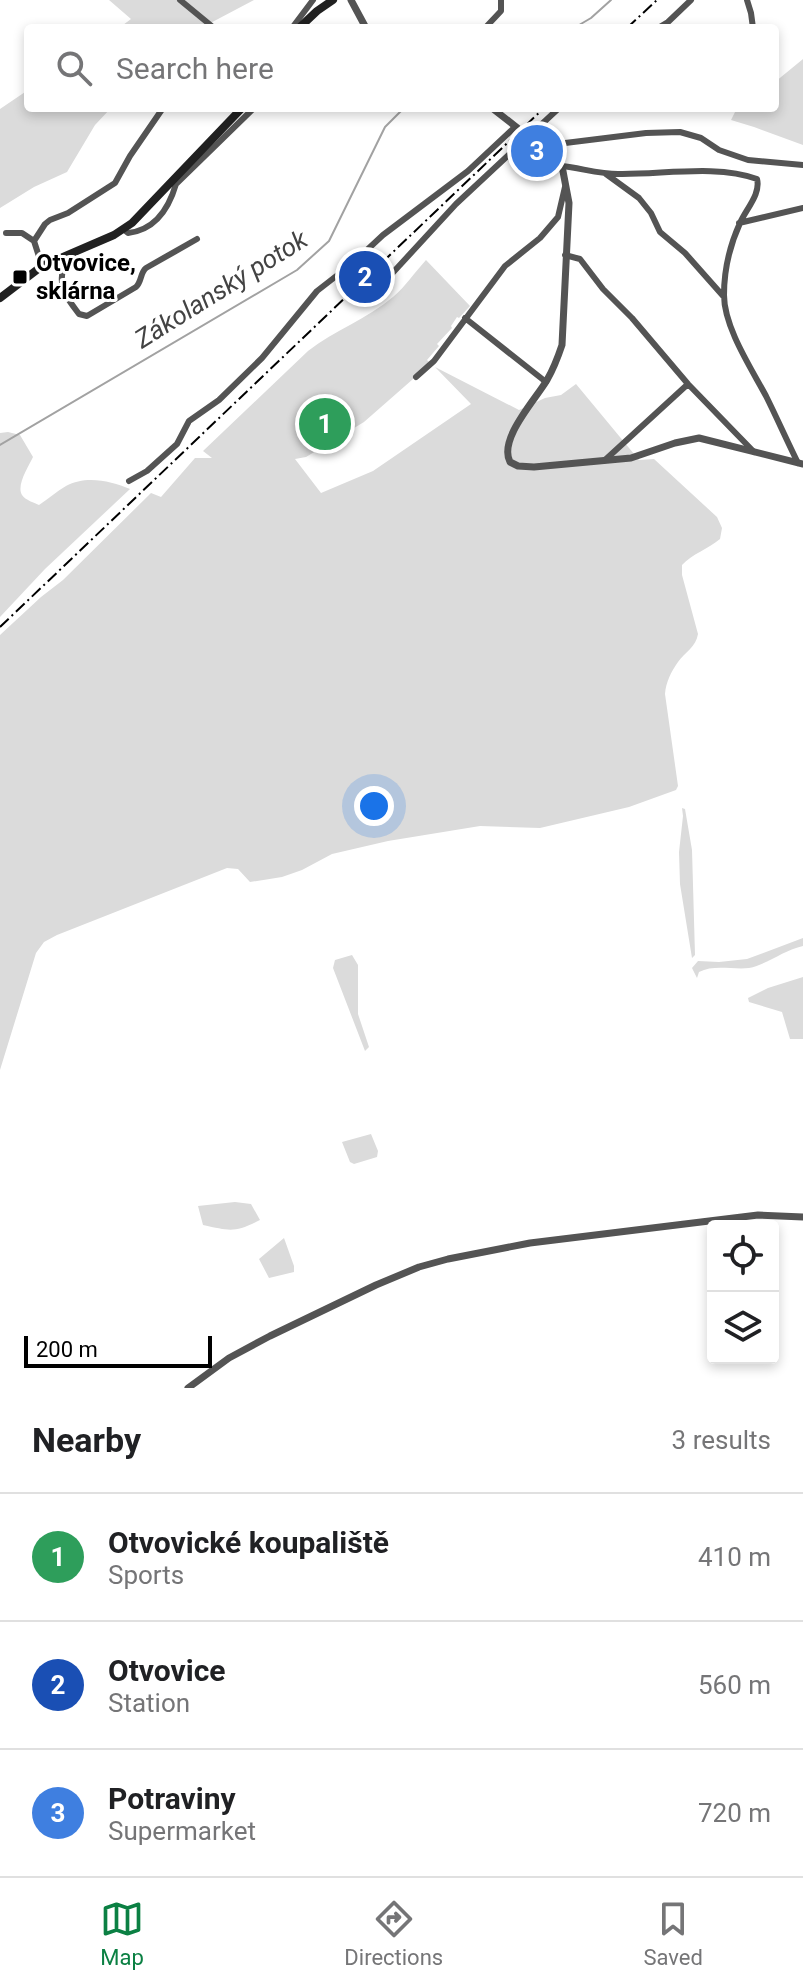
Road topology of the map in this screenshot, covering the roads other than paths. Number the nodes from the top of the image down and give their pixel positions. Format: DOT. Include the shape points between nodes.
graph roads {
  1 [pos="180,0"];
  2 [pos="313,0"];
  3 [pos="333,0"];
  4 [pos="351,0"];
  5 [pos="501,0"];
  6 [pos="691,0"];
  7 [pos="747,0"];
  8 [pos="209,24"];
  9 [pos="295,24"];
  10 [pos="303,24"];
  11 [pos="364,24"];
  12 [pos="489,24"];
  13 [pos="665,24"];
  14 [pos="752,24"];
  15 [pos="160,112"];
  16 [pos="238,112"];
  17 [pos="250,112"];
  18 [pos="497,112"];
  19 [pos="554,112"];
  20 [pos="515,127"];
  21 [pos="528,135"];
  22 [pos="549,145"];
  23 [pos="803,165"];
  24 [pos="562,166"];
  25 [pos="604,172"];
  26 [pos="173,183"];
  27 [pos="565,187"];
  28 [pos="803,208"];
  29 [pos="739,223"];
  30 [pos="123,229"];
  31 [pos="6,233"];
  32 [pos="197,239"];
  33 [pos="34,241"];
  34 [pos="565,255"];
  35 [pos="65,256"];
  36 [pos="42,266"];
  37 [pos="387,279"];
  38 [pos="724,297"];
  39 [pos="0,298"];
  40 [pos="465,318"];
  41 [pos="416,377"];
  42 [pos="546,382"];
  43 [pos="688,384"];
  44 [pos="754,452"];
  45 [pos="605,460"];
  46 [pos="800,464"];
  47 [pos="129,481"];
  48 [pos="803,1217"];
  49 [pos="188,1388"];
  1 -- 8 [label="street"];
  2 -- 9 [label="street"];
  3 -- 10 [label="main road"];
  4 -- 11 [label="street"];
  5 -- 12 [label="street" via="501,11"];
  6 -- 13 [label="street"];
  7 -- 14 [label="street"];
  15 -- 33 [label="street" via="115,183 50,220"];
  16 -- 26 [label="main road"];
  17 -- 26 [label="street"];
  18 -- 20 [label="street"];
  19 -- 21 [label="street"];
  20 -- 21 [label="street"];
  20 -- 47 [label="street" via="317,291 262,358 189,421 167,453"];
  21 -- 22 [label="street"];
  21 -- 37 [label="street"];
  22 -- 23 [label="street" via="680,132 748,160"];
  22 -- 24 [label="street"];
  24 -- 25 [label="street"];
  24 -- 27 [label="street"];
  25 -- 29 [label="street" via="744,174 759,184"];
  25 -- 38 [label="street" via="639,198 660,232"];
  26 -- 30 [label="main road"];
  26 -- 30 [label="street" via="171,202 153,223 135,232"];
  27 -- 34 [label="street"];
  27 -- 40 [label="street" via="558,217 505,266"];
  28 -- 29 [label="street"];
  29 -- 38 [label="street"];
  30 -- 35 [label="main road"];
  31 -- 33 [label="street" via="22,233"];
  32 -- 35 [label="street" via="146,268 136,287 87,316 79,314 63,287"];
  33 -- 36 [label="street"];
  34 -- 42 [label="street" via="562,345"];
  34 -- 43 [label="street" via="580,259"];
  35 -- 36 [label="main road"];
  36 -- 39 [label="main road"];
  38 -- 46 [label="street" via="744,357"];
  40 -- 41 [label="street"];
  40 -- 42 [label="street"];
  42 -- 45 [label="street" via="510,437 510,462 534,467"];
  43 -- 44 [label="street"];
  43 -- 45 [label="street"];
  44 -- 45 [label="street" via="699,438"];
  44 -- 46 [label="street"];
  48 -- 49 [label="street" via="758,1215 530,1243 419,1267 270,1336"];
}
